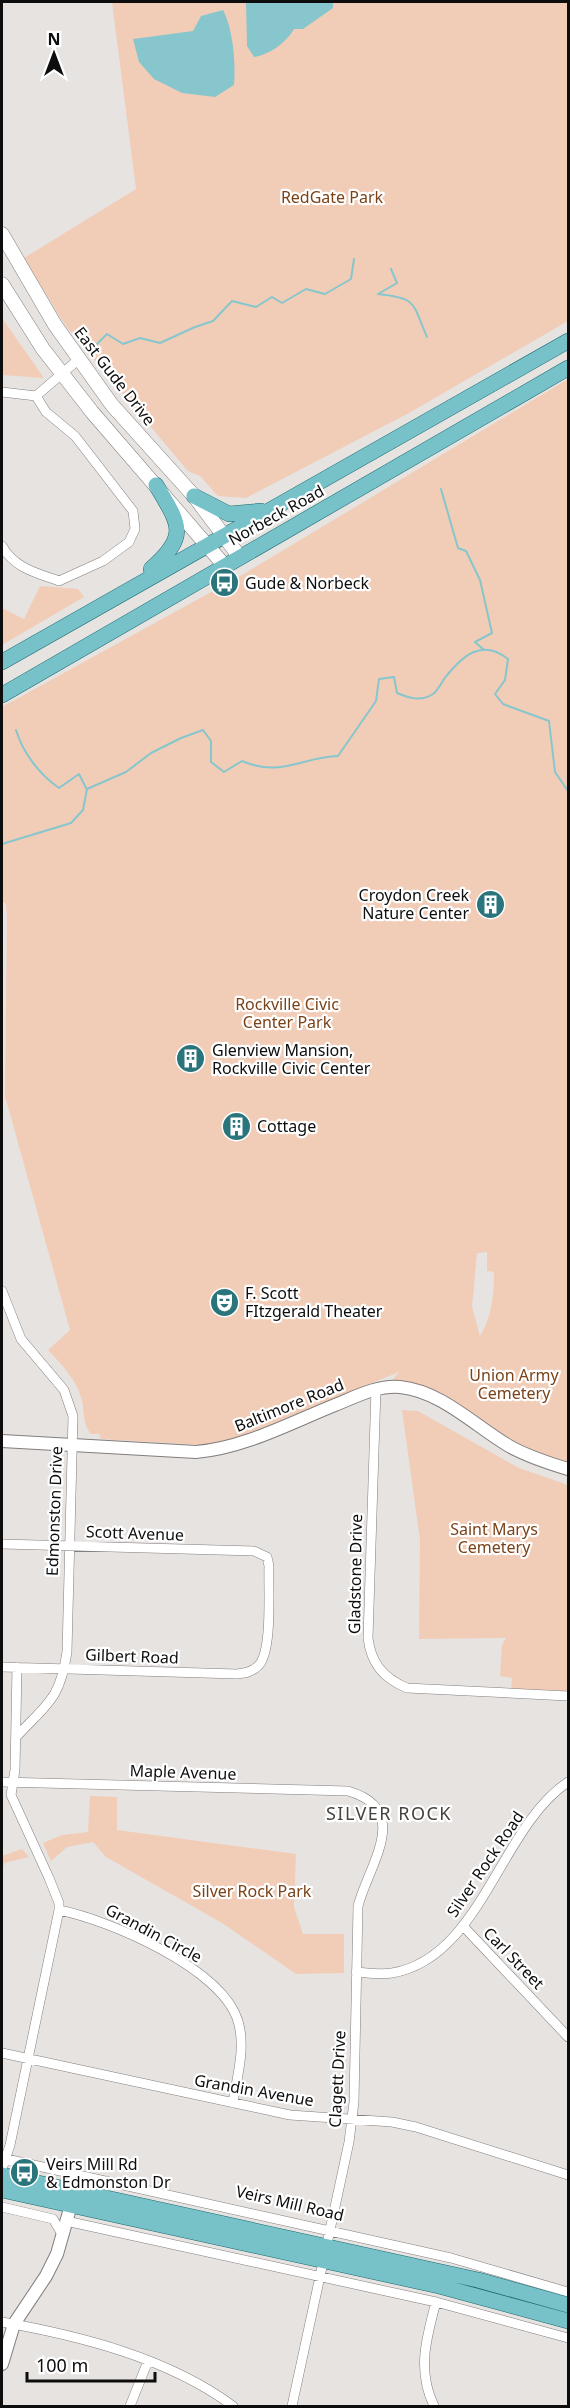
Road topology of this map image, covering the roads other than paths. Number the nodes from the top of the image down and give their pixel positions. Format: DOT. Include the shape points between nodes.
graph roads {
  1 [pos="2,234"];
  2 [pos="2,284"];
  3 [pos="568,341"];
  4 [pos="79,359"];
  5 [pos="568,368"];
  6 [pos="62,373"];
  7 [pos="2,392"];
  8 [pos="36,396"];
  9 [pos="156,485"];
  10 [pos="194,496"];
  11 [pos="273,508"];
  12 [pos="224,536"];
  13 [pos="208,545"];
  14 [pos="2,546"];
  15 [pos="239,556"];
  16 [pos="224,565"];
  17 [pos="127,590"];
  18 [pos="2,662"];
  19 [pos="2,695"];
  20 [pos="2,1291"];
  21 [pos="376,1389"];
  22 [pos="2,1441"];
  23 [pos="73,1443"];
  24 [pos="568,1469"];
  25 [pos="2,1544"];
  26 [pos="70,1546"];
  27 [pos="259,1666"];
  28 [pos="2,1667"];
  29 [pos="17,1667"];
  30 [pos="64,1668"];
  31 [pos="568,1696"];
  32 [pos="16,1736"];
  33 [pos="2,1782"];
  34 [pos="12,1782"];
  35 [pos="568,1782"];
  36 [pos="363,1796"];
  37 [pos="59,1910"];
  38 [pos="463,1926"];
  39 [pos="356,1972"];
  40 [pos="567,2033"];
  41 [pos="2,2053"];
  42 [pos="28,2059"];
  43 [pos="232,2103"];
  44 [pos="352,2120"];
  45 [pos="3,2158"];
  46 [pos="2,2169"];
  47 [pos="2,2175"];
  48 [pos="568,2175"];
  49 [pos="2,2190"];
  50 [pos="70,2206"];
  51 [pos="2,2207"];
  52 [pos="330,2231"];
  53 [pos="62,2234"];
  54 [pos="325,2254"];
  55 [pos="320,2277"];
  56 [pos="568,2292"];
  57 [pos="436,2302"];
  58 [pos="568,2305"];
  59 [pos="568,2321"];
  60 [pos="8,2323"];
  61 [pos="568,2338"];
  62 [pos="148,2361"];
  63 [pos="2,2364"];
  64 [pos="130,2406"];
  65 [pos="233,2406"];
  66 [pos="292,2406"];
  67 [pos="434,2406"];
  1 -- 4 [label="main road, East Gude Drive"];
  2 -- 6 [label="main road"];
  3 -- 11 [label="main road, Norbeck Road"];
  4 -- 6 [label="street"];
  4 -- 10 [label="main road, East Gude Drive" via="112,405"];
  5 -- 15 [label="main road, Norbeck Road"];
  6 -- 8 [label="street"];
  6 -- 9 [label="main road"];
  7 -- 8 [label="street"];
  8 -- 14 [label="street" via="46,412 75,436 133,511 135,530 129,542 103,561 59,581 21,567 6,555"];
  9 -- 13 [label="main road"];
  9 -- 17 [label="main road" via="175,517 177,535 169,553"];
  10 -- 11 [label="main road" via="229,514"];
  10 -- 12 [label="main road, East Gude Drive"];
  11 -- 12 [label="main road, Norbeck Road"];
  12 -- 13 [label="main road, Norbeck Road"];
  12 -- 15 [label="main road, East Gude Drive"];
  13 -- 16 [label="main road"];
  13 -- 17 [label="main road, Norbeck Road"];
  15 -- 16 [label="main road, Norbeck Road"];
  16 -- 19 [label="main road, Norbeck Road"];
  17 -- 18 [label="main road, Norbeck Road"];
  20 -- 23 [label="street, Edmonston Drive" via="21,1339 68,1398 74,1416"];
  21 -- 23 [label="street, Baltimore Road" via="218,1450 196,1452"];
  21 -- 24 [label="street, Baltimore Road" via="399,1387 420,1392 510,1446"];
  21 -- 31 [label="street, Gladstone Drive" via="368,1638 375,1665 391,1681 407,1688"];
  22 -- 23 [label="street, Baltimore Road"];
  23 -- 26 [label="street, Edmonston Drive"];
  25 -- 26 [label="street, Scott Avenue"];
  26 -- 27 [label="street, Scott Avenue" via="254,1551 267,1557 266,1653"];
  26 -- 30 [label="street, Edmonston Drive"];
  27 -- 30 [label="street, Gilbert Road" via="237,1674"];
  28 -- 29 [label="street, Gilbert Road"];
  29 -- 30 [label="street, Gilbert Road"];
  29 -- 32 [label="street"];
  30 -- 32 [label="street, Edmonston Drive" via="55,1696"];
  32 -- 34 [label="street"];
  33 -- 34 [label="street, Maple Avenue"];
  34 -- 36 [label="street, Maple Avenue" via="348,1791"];
  34 -- 37 [label="street" via="13,1802 49,1878"];
  35 -- 38 [label="street, Silver Rock Road" via="543,1804"];
  36 -- 39 [label="street, Clagett Drive" via="379,1810 384,1833 358,1906"];
  37 -- 42 [label="street"];
  37 -- 43 [label="street, Grandin Circle" via="110,1924 192,1968 218,1989 234,2011 243,2045"];
  38 -- 39 [label="street, Silver Rock Road" via="435,1955 414,1966 392,1973"];
  38 -- 40 [label="street, Carl Street"];
  39 -- 44 [label="street, Clagett Drive"];
  41 -- 42 [label="street, Grandin Avenue"];
  42 -- 43 [label="street, Grandin Avenue"];
  42 -- 45 [label="street"];
  43 -- 44 [label="street, Grandin Avenue" via="290,2115"];
  44 -- 48 [label="street, Grandin Avenue" via="416,2127"];
  44 -- 52 [label="street, Clagett Drive"];
  45 -- 46 [label="street"];
  45 -- 52 [label="street, Veirs Mill Road"];
  47 -- 50 [label="main road"];
  49 -- 50 [label="main road"];
  50 -- 53 [label="street"];
  50 -- 54 [label="main road"];
  50 -- 55 [label="street"];
  51 -- 53 [label="street" via="53,2219"];
  52 -- 54 [label="street, Clagett Drive"];
  52 -- 56 [label="street, Veirs Mill Road" via="451,2258"];
  53 -- 60 [label="street" via="46,2276"];
  54 -- 55 [label="street, Clagett Drive"];
  54 -- 58 [label="main road" via="477,2280"];
  54 -- 59 [label="main road"];
  55 -- 57 [label="street"];
  55 -- 66 [label="street, Clagett Drive"];
  57 -- 61 [label="street"];
  57 -- 67 [label="street" via="424,2358 427,2391"];
  60 -- 62 [label="street" via="86,2341"];
  60 -- 63 [label="street"];
  62 -- 64 [label="street"];
  62 -- 65 [label="street" via="181,2375"];
}
